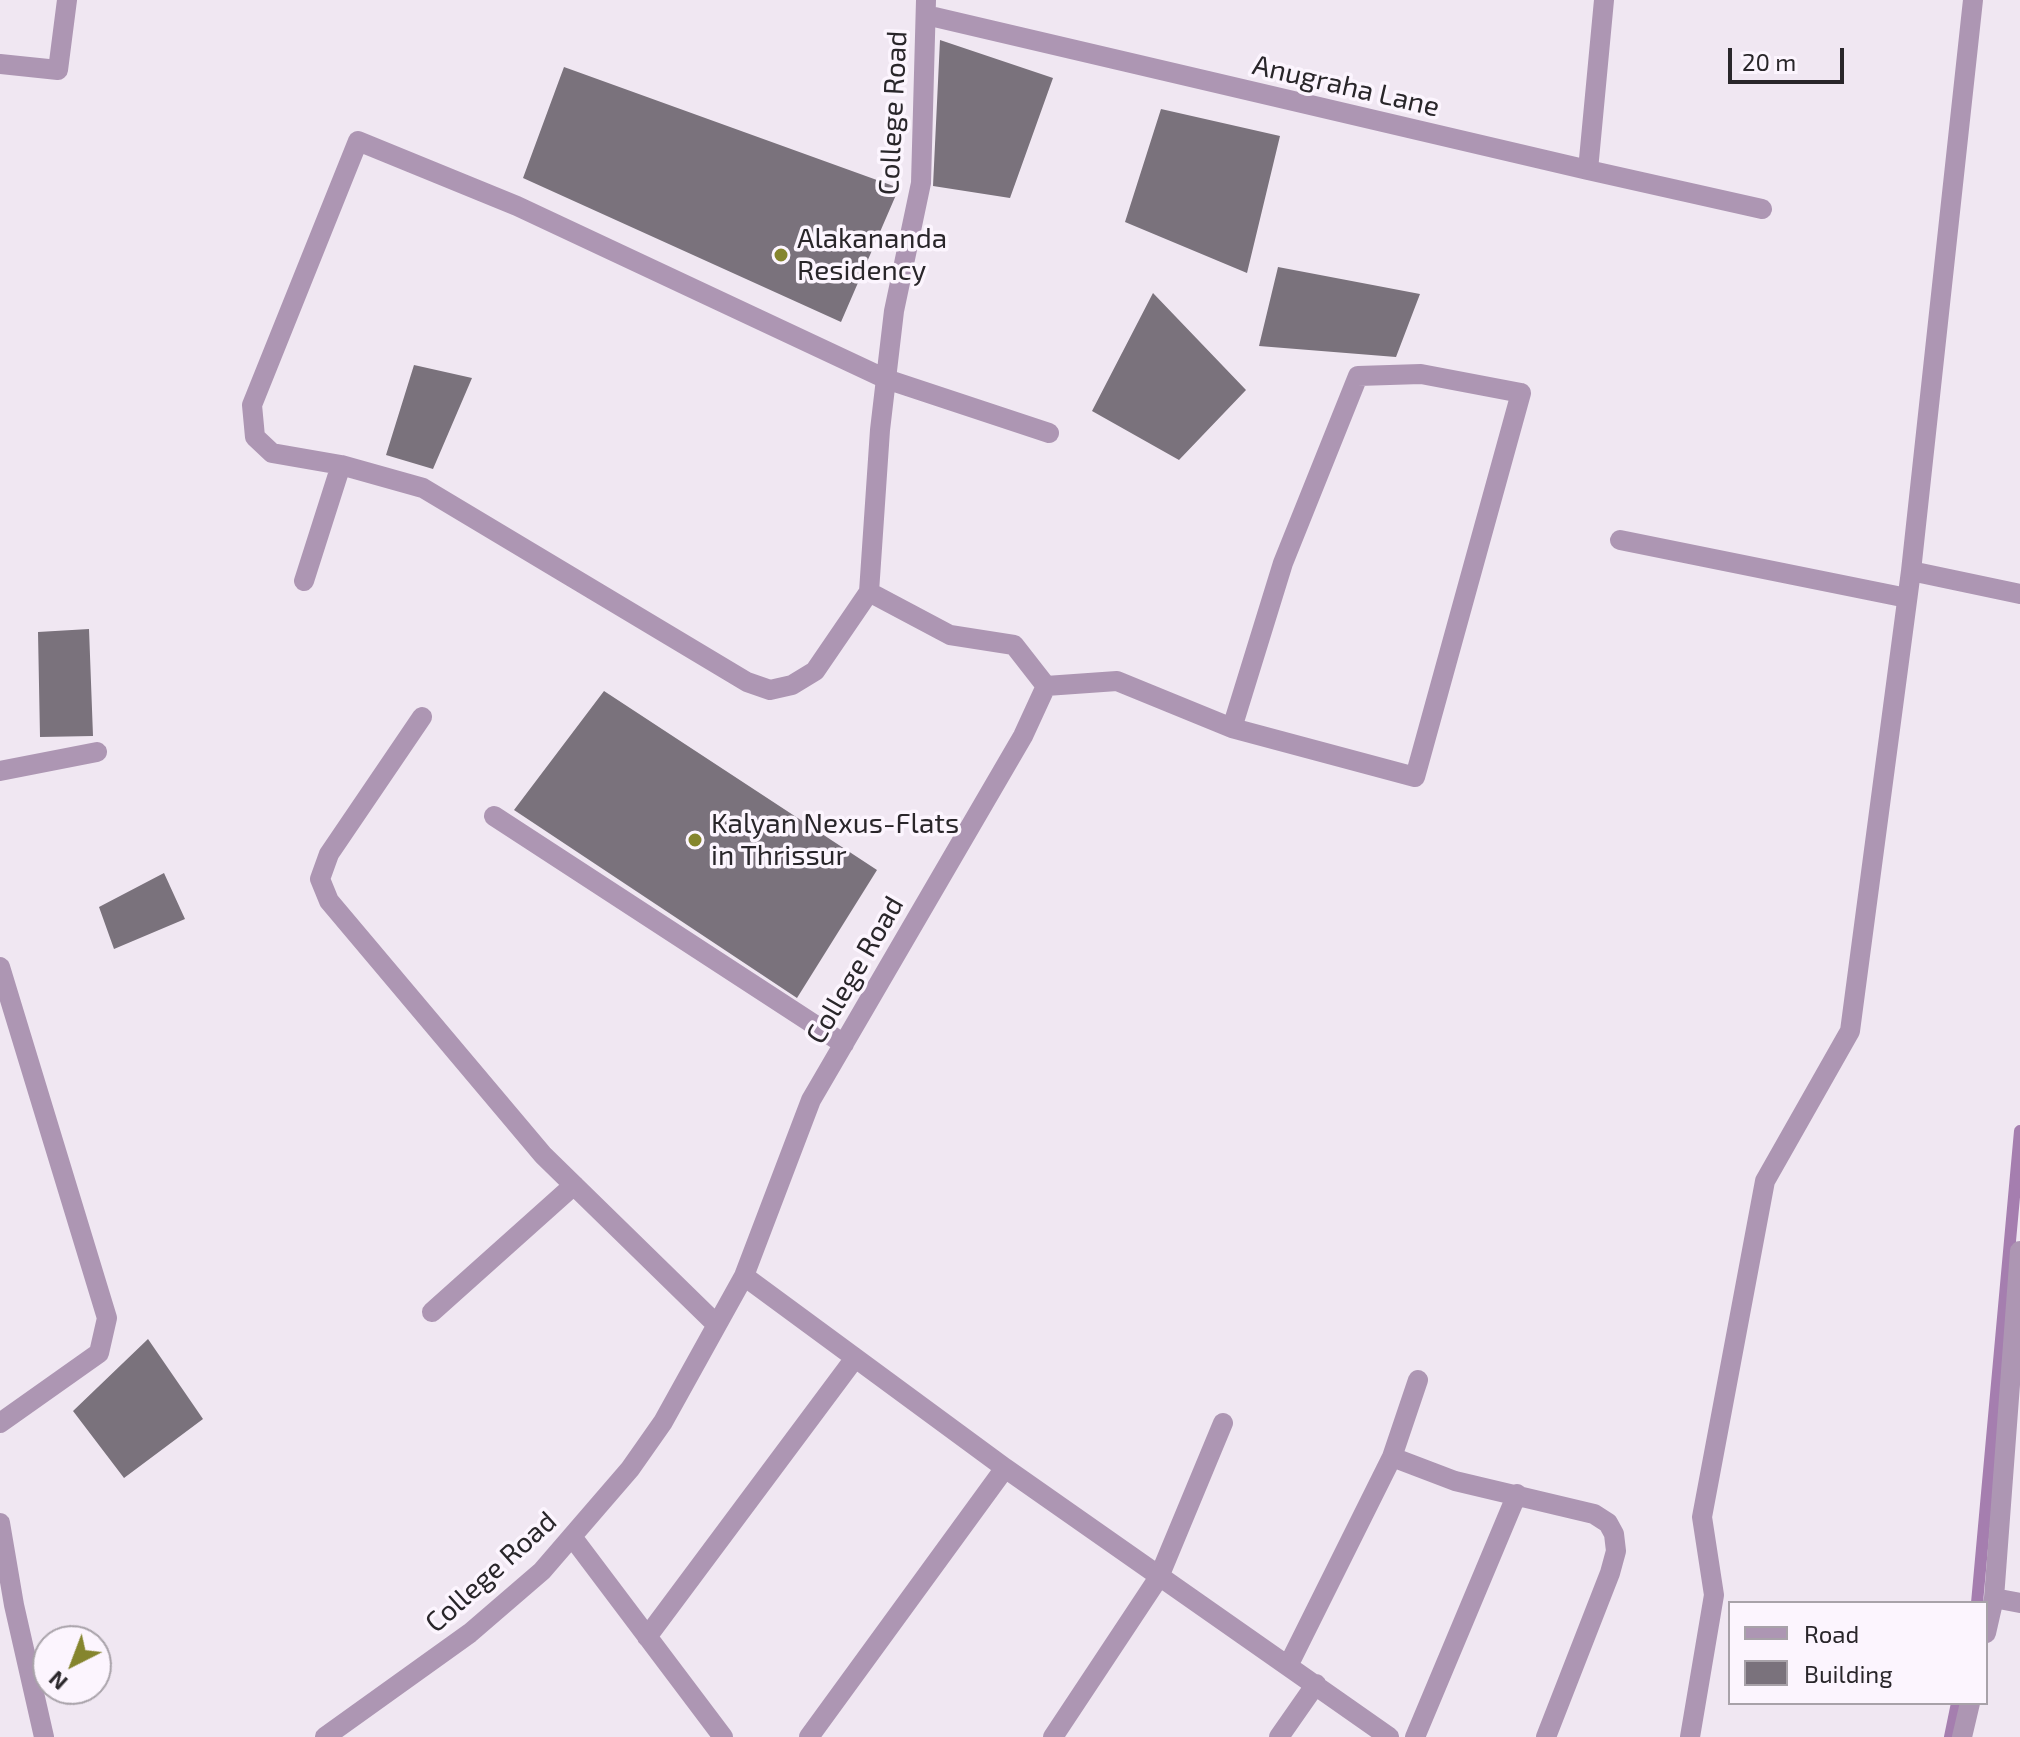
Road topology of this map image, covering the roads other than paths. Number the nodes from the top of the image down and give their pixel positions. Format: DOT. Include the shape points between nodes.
graph roads {
  1 [pos="67,0"];
  2 [pos="1604,0"];
  3 [pos="1973,0"];
  4 [pos="926,7"];
  5 [pos="0,64"];
  6 [pos="1588,170"];
  7 [pos="1762,209"];
  8 [pos="886,379"];
  9 [pos="1049,433"];
  10 [pos="341,465"];
  11 [pos="1620,540"];
  12 [pos="1911,571"];
  13 [pos="304,581"];
  14 [pos="869,592"];
  15 [pos="2020,594"];
  16 [pos="1907,598"];
  17 [pos="1046,686"];
  18 [pos="422,717"];
  19 [pos="1232,728"];
  20 [pos="97,752"];
  21 [pos="0,771"];
  22 [pos="494,816"];
  23 [pos="0,967"];
  24 [pos="844,1044"];
  25 [pos="574,1185"];
  26 [pos="2020,1251"];
  27 [pos="744,1276"];
  28 [pos="432,1312"];
  29 [pos="2017,1322"];
  30 [pos="716,1324"];
  31 [pos="855,1358"];
  32 [pos="1418,1380"];
  33 [pos="0,1423"];
  34 [pos="1223,1423"];
  35 [pos="1392,1457"];
  36 [pos="1005,1468"];
  37 [pos="1517,1494"];
  38 [pos="0,1523"];
  39 [pos="573,1538"];
  40 [pos="1159,1577"];
  41 [pos="1994,1598"];
  42 [pos="2020,1603"];
  43 [pos="1988,1624"];
  44 [pos="647,1637"];
  45 [pos="1289,1664"];
  46 [pos="1316,1684"];
  47 [pos="1970,1705"];
  48 [pos="44,1737"];
  49 [pos="325,1737"];
  50 [pos="723,1737"];
  51 [pos="809,1737"];
  52 [pos="1053,1737"];
  53 [pos="1279,1737"];
  54 [pos="1389,1737"];
  55 [pos="1415,1737"];
  56 [pos="1546,1737"];
  57 [pos="1690,1737"];
  58 [pos="1962,1737"];
  1 -- 5 [label="street" via="58,70"];
  2 -- 6 [label="street"];
  3 -- 12 [label="street"];
  4 -- 6 [label="street, Anugraha Lane"];
  4 -- 8 [label="street, College Road" via="921,183 894,311"];
  6 -- 7 [label="street, Anugraha Lane"];
  8 -- 9 [label="street"];
  8 -- 10 [label="street" via="517,206 358,141 252,405 255,437 272,453"];
  8 -- 14 [label="street, College Road"];
  10 -- 13 [label="street"];
  10 -- 14 [label="street" via="423,488 747,682 770,690 815,671"];
  11 -- 16 [label="street"];
  12 -- 15 [label="street"];
  12 -- 16 [label="street"];
  14 -- 17 [label="street" via="950,635 1014,645"];
  16 -- 57 [label="street" via="1850,1031 1765,1181 1759,1211 1702,1517 1714,1595"];
  17 -- 19 [label="street" via="1117,681"];
  17 -- 24 [label="street, College Road" via="1023,736"];
  18 -- 25 [label="street" via="329,854 320,879 329,901"];
  19 -- 19 [label="street" via="1415,777 1521,393 1421,374 1358,376 1283,563"];
  20 -- 21 [label="street"];
  22 -- 24 [label="street"];
  23 -- 33 [label="street" via="107,1318 99,1353"];
  24 -- 27 [label="street, College Road" via="811,1100"];
  25 -- 28 [label="street"];
  25 -- 30 [label="street"];
  26 -- 29 [label="street"];
  27 -- 30 [label="street, College Road"];
  27 -- 31 [label="street"];
  29 -- 41 [label="street"];
  30 -- 39 [label="street, College Road" via="663,1422"];
  31 -- 36 [label="street"];
  31 -- 44 [label="street"];
  32 -- 35 [label="street"];
  34 -- 40 [label="street"];
  35 -- 37 [label="street" via="1455,1481"];
  35 -- 45 [label="street"];
  36 -- 40 [label="street"];
  36 -- 51 [label="street"];
  37 -- 55 [label="street"];
  37 -- 56 [label="street" via="1594,1514 1608,1523 1615,1543 1610,1573"];
  38 -- 48 [label="street"];
  39 -- 44 [label="street"];
  39 -- 49 [label="street, College Road" via="470,1633"];
  40 -- 45 [label="street"];
  40 -- 52 [label="street"];
  41 -- 42 [label="street"];
  41 -- 43 [label="street"];
  44 -- 50 [label="street"];
  45 -- 46 [label="street"];
  46 -- 53 [label="street"];
  46 -- 54 [label="street"];
  47 -- 58 [label="street"];
}
